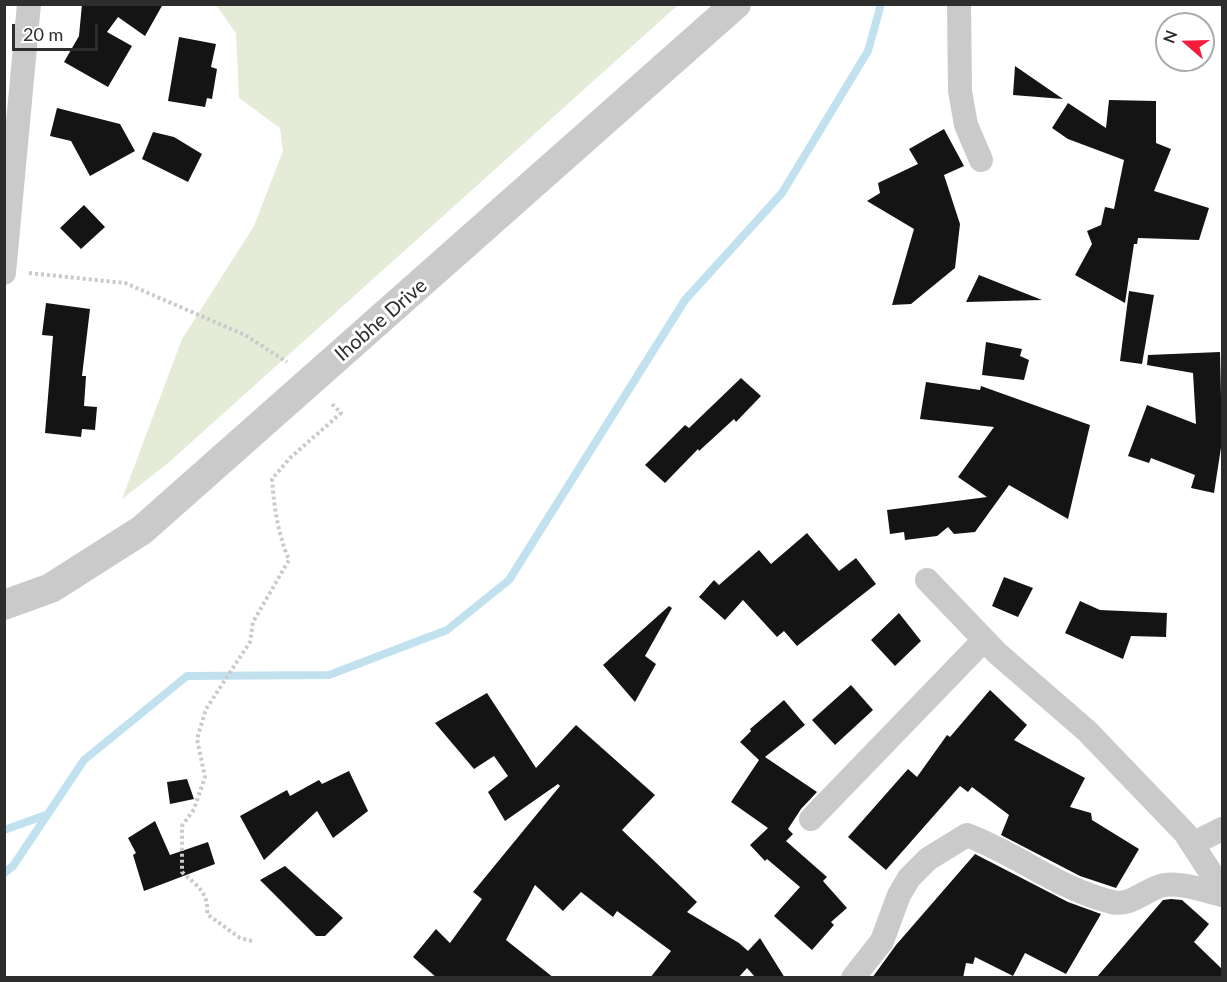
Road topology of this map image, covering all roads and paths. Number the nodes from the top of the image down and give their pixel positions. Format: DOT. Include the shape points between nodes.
graph roads {
  1 [pos="29,4"];
  2 [pos="736,4"];
  3 [pos="959,4"];
  4 [pos="981,160"];
  5 [pos="4,273"];
  6 [pos="34,273"];
  7 [pos="278,356"];
  8 [pos="310,381"];
  9 [pos="927,580"];
  10 [pos="4,605"];
  11 [pos="984,640"];
  12 [pos="811,819"];
  13 [pos="1222,829"];
  14 [pos="1192,844"];
  15 [pos="1222,890"];
  16 [pos="1222,895"];
  17 [pos="252,941"];
  18 [pos="853,978"];
  1 -- 5 [label="street"];
  2 -- 8 [label="street, Ihobhe Drive"];
  3 -- 4 [label="street" via="960,91 966,125"];
  6 -- 7 [label="path" via="125,283 245,335"];
  8 -- 10 [label="street, Ihobhe Drive" via="142,530 51,588"];
  8 -- 17 [label="path" via="341,413 272,479 273,504 289,560 253,622 250,642 206,709 197,739 205,777 180,838 182,872 203,890 207,914 240,938"];
  9 -- 11 [label="street"];
  11 -- 12 [label="street"];
  11 -- 14 [label="street" via="1087,731"];
  13 -- 14 [label="street"];
  14 -- 15 [label="street"];
  16 -- 18 [label="street" via="1162,885 1141,897 1115,903 1080,892 967,835 928,859 909,878 882,941"];
}
